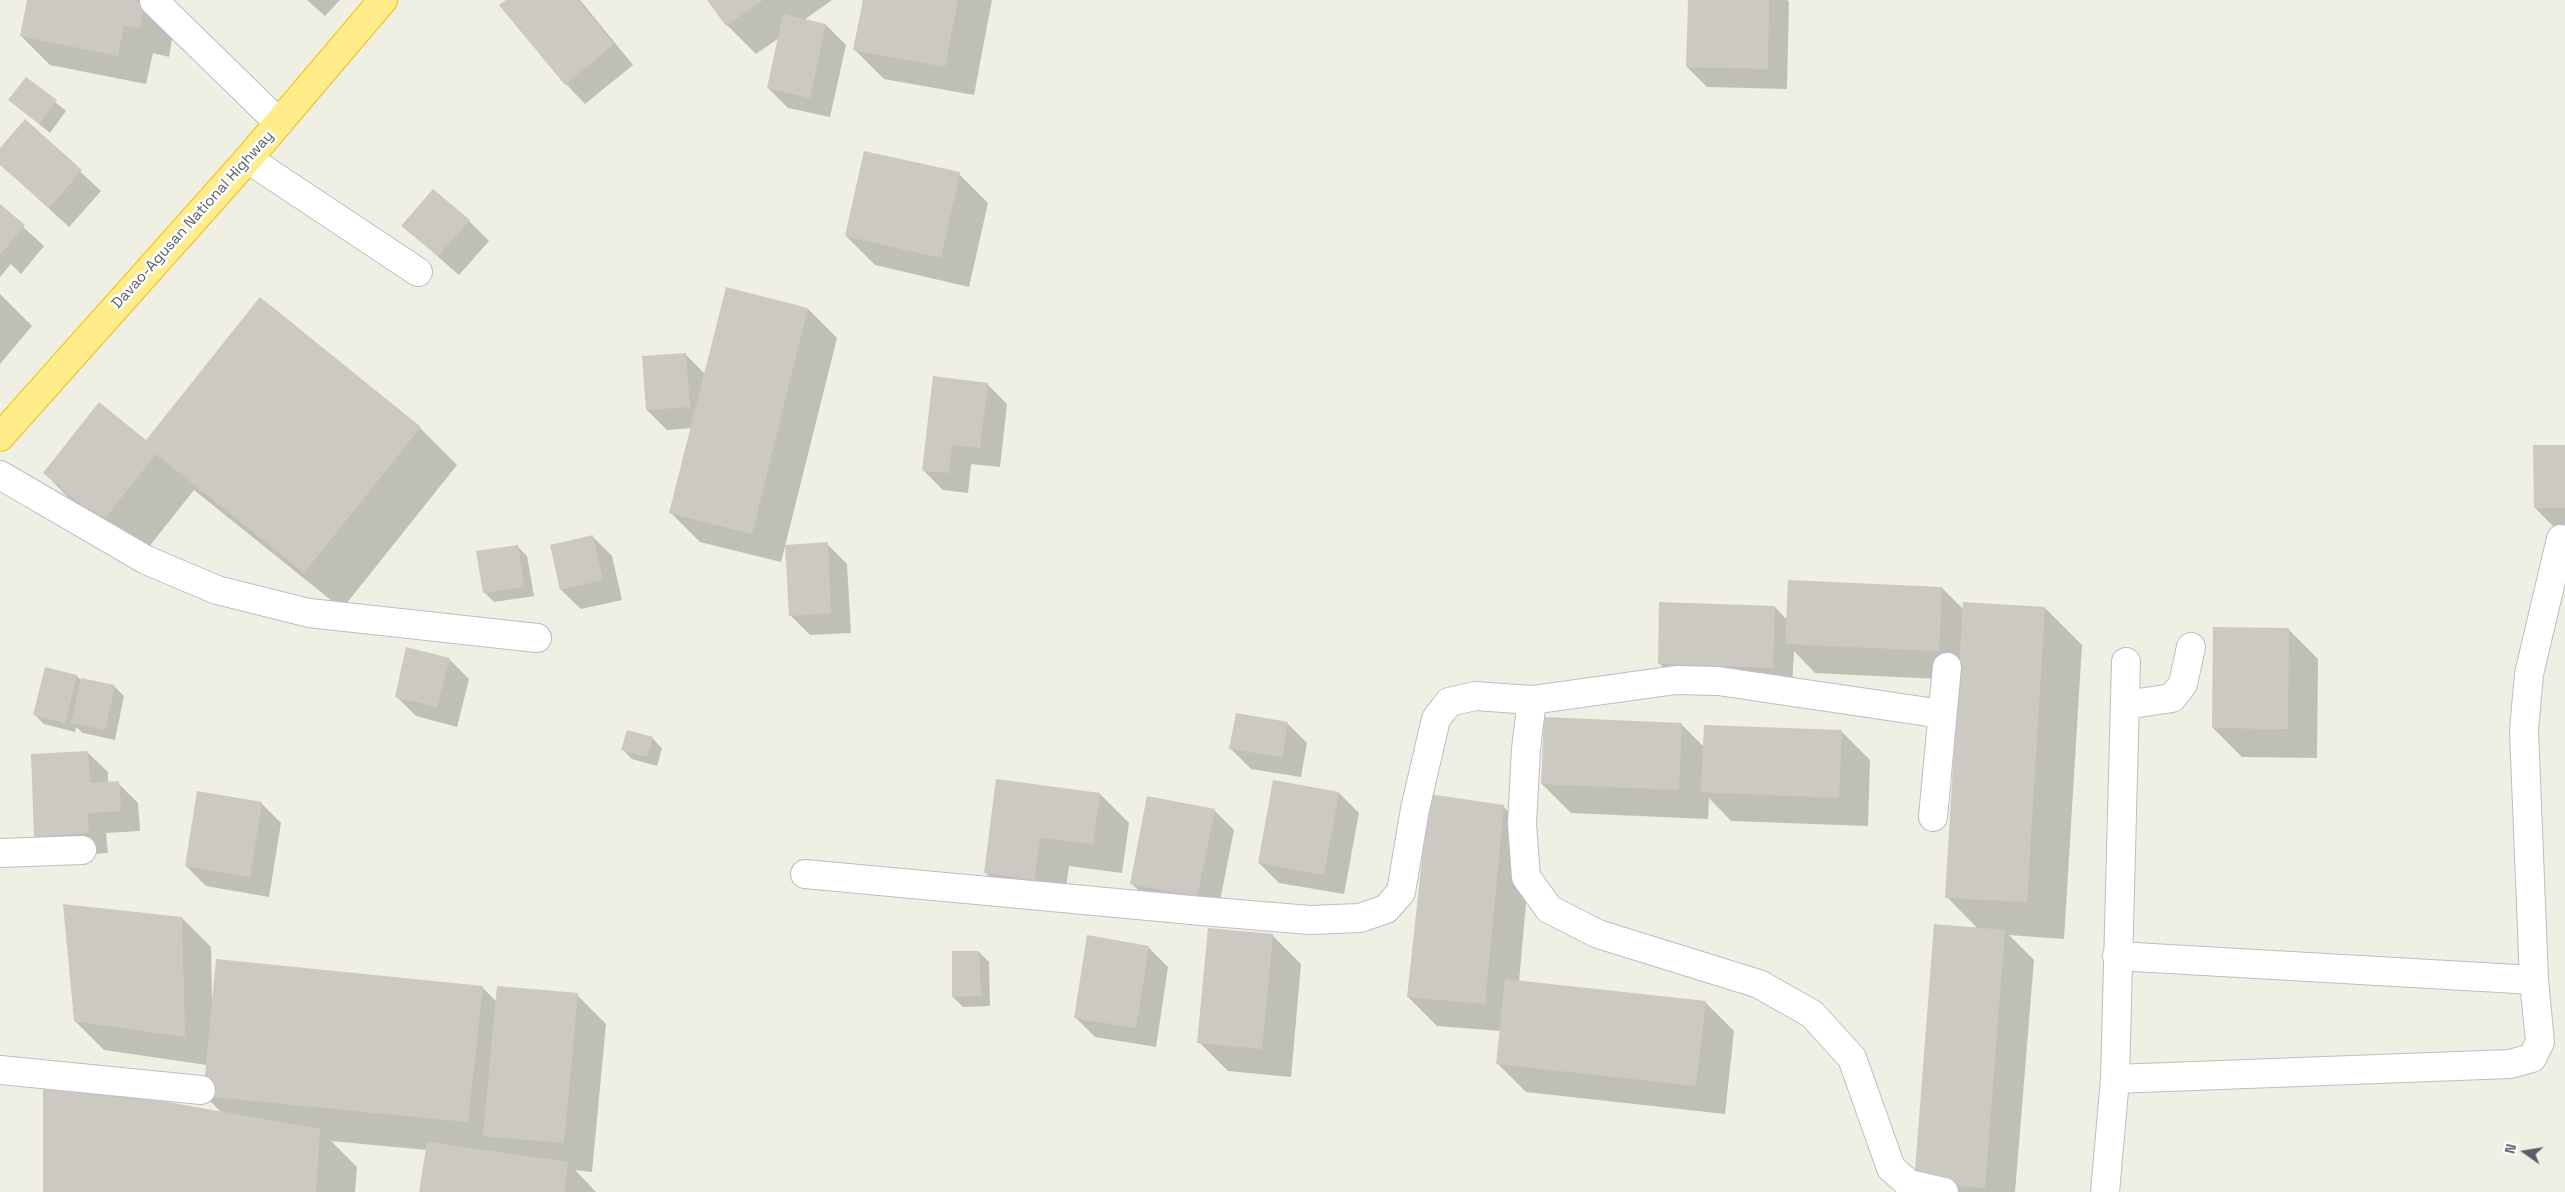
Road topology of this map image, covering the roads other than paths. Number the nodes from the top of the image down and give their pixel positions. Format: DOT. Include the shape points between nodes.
graph roads {
  1 [pos="383,0"];
  2 [pos="154,1"];
  3 [pos="279,123"];
  4 [pos="248,159"];
  5 [pos="418,272"];
  6 [pos="0,438"];
  7 [pos="0,475"];
  8 [pos="2561,539"];
  9 [pos="537,638"];
  10 [pos="2192,647"];
  11 [pos="2126,662"];
  12 [pos="1947,667"];
  13 [pos="1532,700"];
  14 [pos="2125,705"];
  15 [pos="1942,714"];
  16 [pos="1933,818"];
  17 [pos="82,850"];
  18 [pos="0,853"];
  19 [pos="805,874"];
  20 [pos="2117,956"];
  21 [pos="2534,980"];
  22 [pos="0,1070"];
  23 [pos="2115,1079"];
  24 [pos="201,1090"];
  25 [pos="1944,1192"];
  26 [pos="2105,1192"];
  1 -- 3 [label="highway, Davao-Agusan National Highway"];
  2 -- 3 [label="street"];
  3 -- 4 [label="highway, Davao-Agusan National Highway"];
  4 -- 5 [label="street"];
  4 -- 6 [label="highway, Davao-Agusan National Highway"];
  7 -- 9 [label="street" via="146,560 217,590 309,613"];
  8 -- 21 [label="street" via="2529,674 2524,730"];
  10 -- 14 [label="street" via="2183,684 2172,698"];
  11 -- 14 [label="street"];
  12 -- 15 [label="street"];
  13 -- 15 [label="street" via="1676,680 1718,681"];
  13 -- 19 [label="street" via="1475,696 1449,702 1436,719 1415,809 1401,892 1386,909 1360,918 1310,920"];
  13 -- 25 [label="street" via="1522,824 1525,868 1526,877 1549,909 1598,934 1759,984 1812,1014 1852,1058 1891,1168 1909,1184"];
  14 -- 20 [label="street"];
  15 -- 16 [label="street"];
  17 -- 18 [label="street"];
  20 -- 21 [label="street"];
  20 -- 23 [label="street"];
  21 -- 23 [label="street" via="2540,1042 2532,1058 2510,1064"];
  22 -- 24 [label="street"];
  23 -- 26 [label="street"];
}
